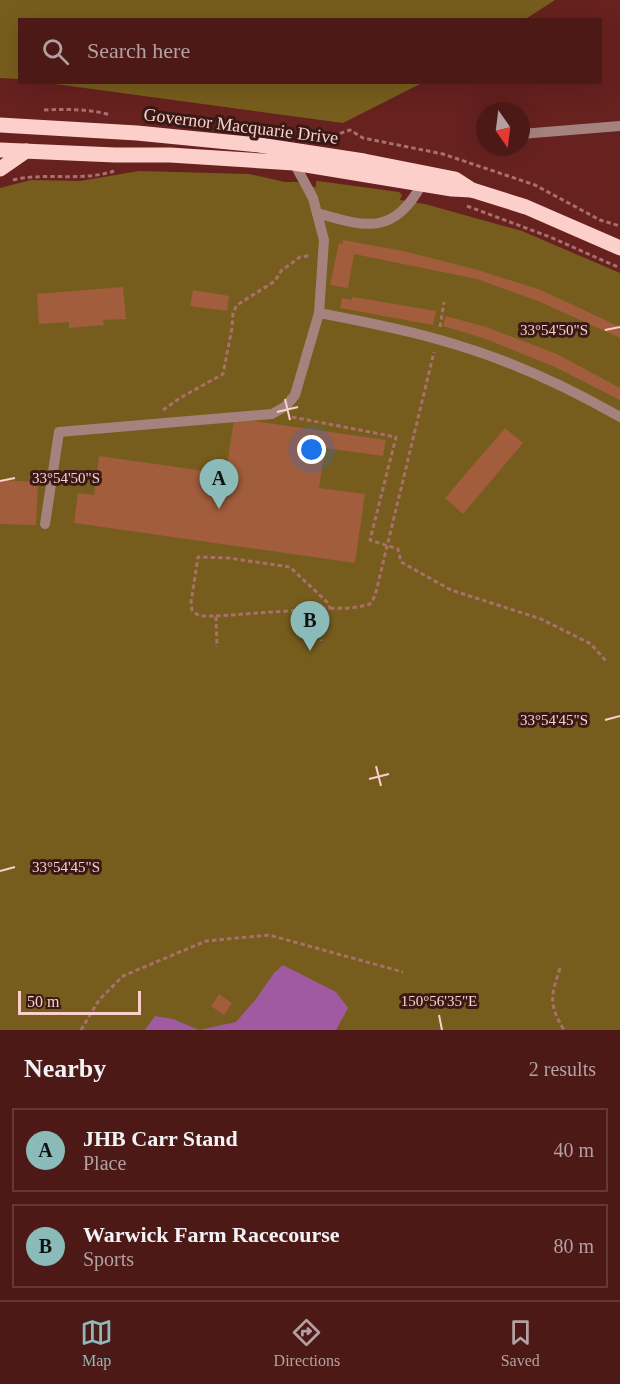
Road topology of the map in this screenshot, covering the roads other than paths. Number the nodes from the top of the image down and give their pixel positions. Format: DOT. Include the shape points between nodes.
graph roads {
  1 [pos="0,125"];
  2 [pos="620,126"];
  3 [pos="530,133"];
  4 [pos="0,150"];
  5 [pos="26,151"];
  6 [pos="294,163"];
  7 [pos="0,169"];
  8 [pos="422,184"];
  9 [pos="472,190"];
  10 [pos="317,213"];
  11 [pos="620,248"];
  12 [pos="319,313"];
  13 [pos="620,417"];
  14 [pos="45,524"];
  1 -- 9 [label="main road, Governor Macquarie Drive" via="259,145 433,174 455,179"];
  2 -- 3 [label="lane"];
  4 -- 5 [label="main road, Governor Macquarie Drive"];
  5 -- 6 [label="main road, Governor Macquarie Drive"];
  5 -- 7 [label="main road"];
  6 -- 8 [label="main road, Governor Macquarie Drive"];
  6 -- 10 [label="lane"];
  8 -- 9 [label="main road, Governor Macquarie Drive"];
  8 -- 10 [label="lane" via="403,212 381,224 352,223"];
  9 -- 11 [label="main road, Governor Macquarie Drive" via="526,207"];
  10 -- 12 [label="lane" via="324,240"];
  12 -- 13 [label="lane" via="458,345 538,376"];
  12 -- 14 [label="lane" via="295,395 272,414 59,432"];
}
